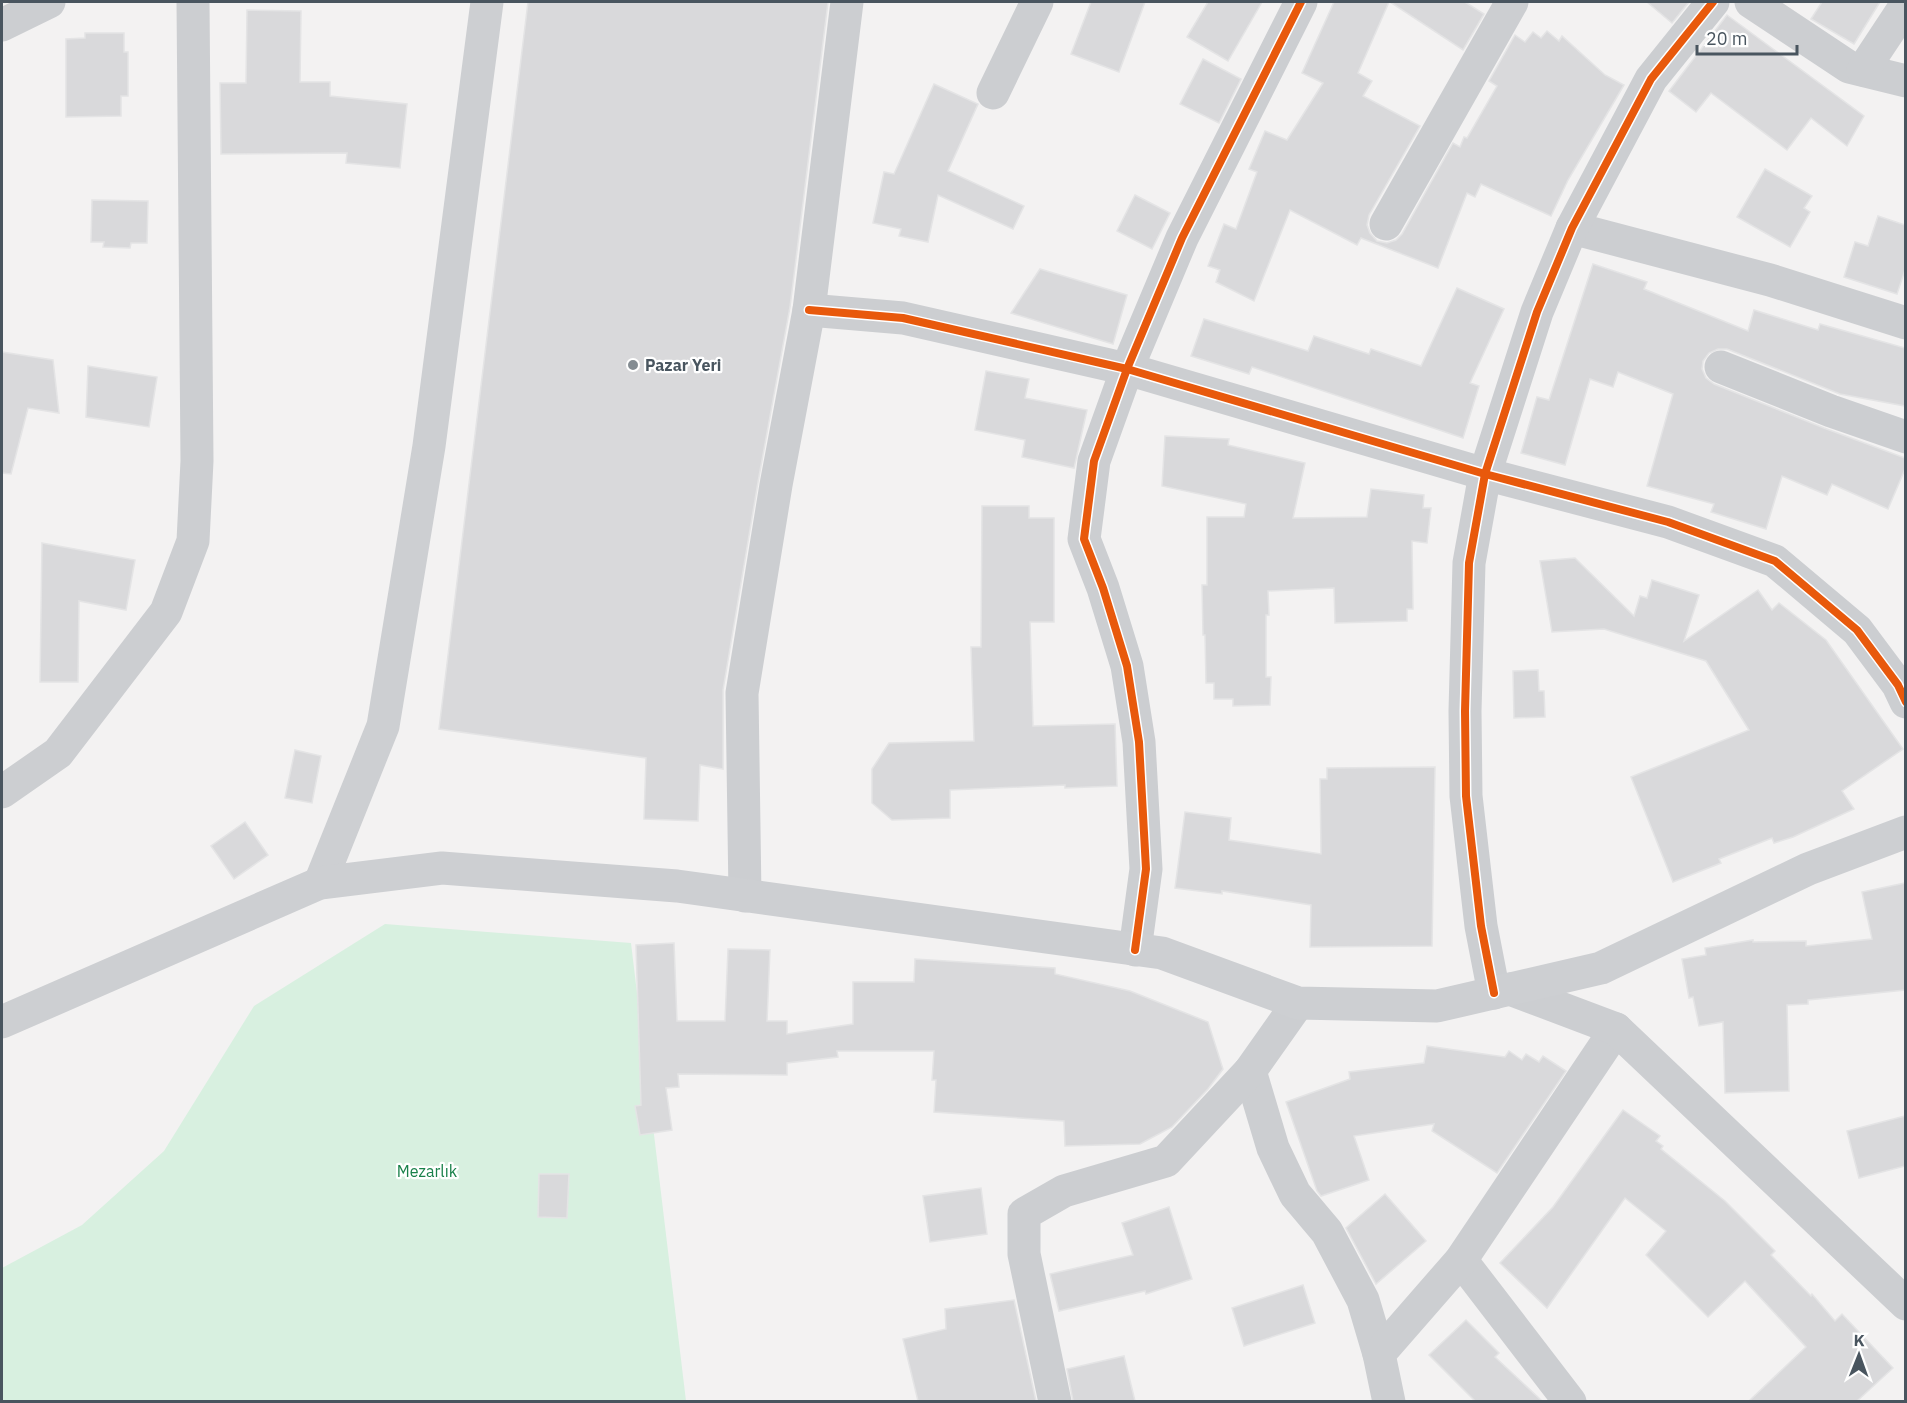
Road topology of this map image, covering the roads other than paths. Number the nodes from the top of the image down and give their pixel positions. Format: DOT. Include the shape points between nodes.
graph roads {
  1 [pos="49,2"];
  2 [pos="193,2"];
  3 [pos="487,2"];
  4 [pos="847,2"];
  5 [pos="1037,2"];
  6 [pos="1301,2"];
  7 [pos="1512,2"];
  8 [pos="1713,2"];
  9 [pos="1751,2"];
  10 [pos="1905,5"];
  11 [pos="2,25"];
  12 [pos="1863,70"];
  13 [pos="1905,81"];
  14 [pos="993,93"];
  15 [pos="1386,224"];
  16 [pos="1572,228"];
  17 [pos="809,310"];
  18 [pos="1905,323"];
  19 [pos="1721,367"];
  20 [pos="1127,369"];
  21 [pos="1905,437"];
  22 [pos="1485,474"];
  23 [pos="1905,702"];
  24 [pos="2,792"];
  25 [pos="1905,832"];
  26 [pos="320,884"];
  27 [pos="745,896"];
  28 [pos="1135,950"];
  29 [pos="1502,991"];
  30 [pos="1298,1003"];
  31 [pos="2,1022"];
  32 [pos="1616,1029"];
  33 [pos="1250,1071"];
  34 [pos="1461,1260"];
  35 [pos="1905,1304"];
  36 [pos="1379,1354"];
  37 [pos="1055,1401"];
  38 [pos="1389,1401"];
  39 [pos="1570,1401"];
  1 -- 11 [label="street"];
  2 -- 24 [label="street" via="197,461 193,541 166,612 58,753"];
  3 -- 26 [label="main road" via="429,446 383,726"];
  4 -- 17 [label="street"];
  5 -- 14 [label="street"];
  6 -- 20 [label="street" via="1182,238"];
  7 -- 15 [label="street"];
  8 -- 16 [label="street" via="1651,79"];
  9 -- 12 [label="street" via="1849,67"];
  10 -- 12 [label="street"];
  12 -- 13 [label="street"];
  16 -- 18 [label="street" via="1770,280"];
  16 -- 22 [label="street" via="1537,312"];
  17 -- 20 [label="street" via="903,318"];
  17 -- 27 [label="street" via="742,693"];
  19 -- 21 [label="street"];
  20 -- 22 [label="street"];
  20 -- 28 [label="street" via="1094,461 1084,539 1127,666 1139,742 1146,869"];
  22 -- 23 [label="street" via="1668,522 1775,561 1857,630 1898,685"];
  22 -- 29 [label="street" via="1468,563 1466,796 1481,926"];
  25 -- 29 [label="main road" via="1808,869 1600,968"];
  26 -- 27 [label="main road" via="442,868 677,886"];
  26 -- 31 [label="main road"];
  27 -- 28 [label="main road"];
  28 -- 30 [label="main road" via="1162,953"];
  29 -- 30 [label="main road" via="1437,1006"];
  29 -- 32 [label="street"];
  30 -- 33 [label="street"];
  32 -- 34 [label="street"];
  32 -- 35 [label="street"];
  33 -- 36 [label="street" via="1278,1157 1295,1194 1327,1232 1363,1300"];
  33 -- 37 [label="street" via="1166,1161 1064,1191 1024,1214 1024,1254"];
  34 -- 36 [label="street"];
  34 -- 39 [label="street"];
  36 -- 38 [label="street"];
}
